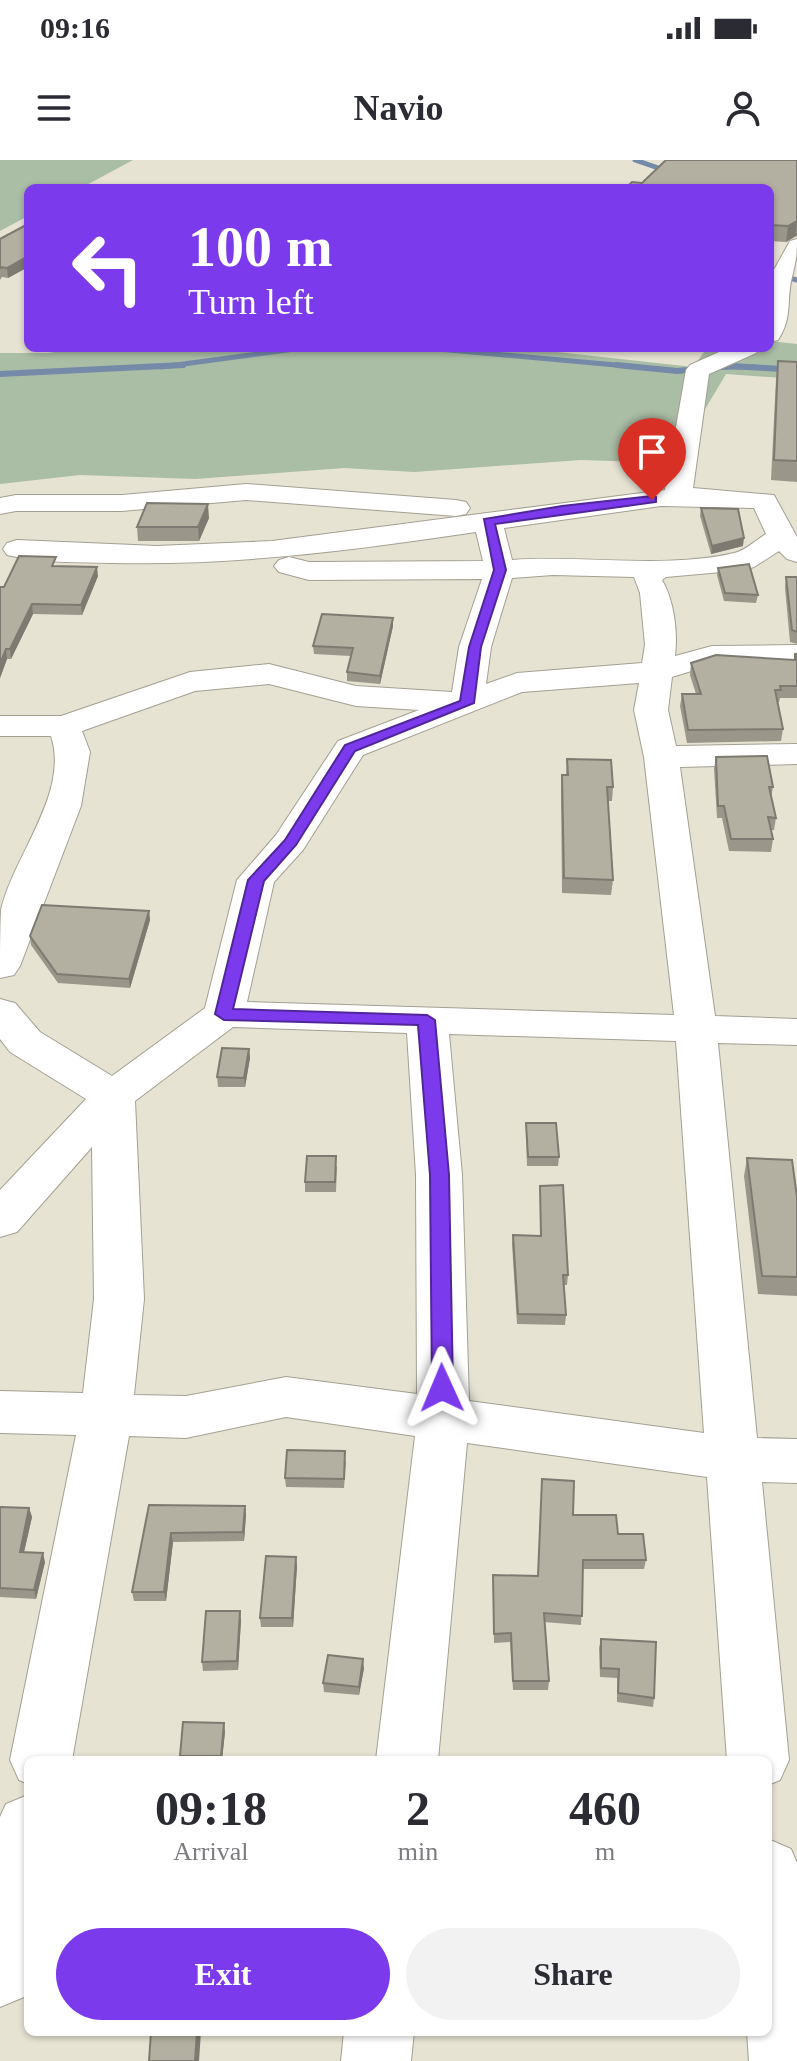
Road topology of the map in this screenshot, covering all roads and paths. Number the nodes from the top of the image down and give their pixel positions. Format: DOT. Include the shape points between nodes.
graph roads {
  1 [pos="797,245"];
  2 [pos="774,325"];
  3 [pos="739,352"];
  4 [pos="605,487"];
  5 [pos="678,496"];
  6 [pos="0,506"];
  7 [pos="488,522"];
  8 [pos="789,545"];
  9 [pos="17,549"];
  10 [pos="241,552"];
  11 [pos="657,569"];
  12 [pos="500,570"];
  13 [pos="797,654"];
  14 [pos="655,672"];
  15 [pos="467,703"];
  16 [pos="0,726"];
  17 [pos="64,726"];
  18 [pos="797,754"];
  19 [pos="661,757"];
  20 [pos="0,966"];
  21 [pos="0,1012"];
  22 [pos="224,1014"];
  23 [pos="427,1020"];
  24 [pos="696,1027"];
  25 [pos="797,1032"];
  26 [pos="113,1096"];
  27 [pos="0,1220"];
  28 [pos="0,1412"];
  29 [pos="106,1417"];
  30 [pos="443,1419"];
  31 [pos="732,1459"];
  32 [pos="797,1461"];
  33 [pos="42,1756"];
  34 [pos="407,1756"];
  35 [pos="758,1756"];
  36 [pos="24,1847"];
  37 [pos="772,1918"];
  38 [pos="0,1973"];
  39 [pos="379,2036"];
  40 [pos="376,2061"];
  41 [pos="784,2061"];
  1 -- 2 [label="street" via="781,277"];
  3 -- 5 [label="street" via="698,370"];
  4 -- 6 [label="street" via="501,512 246,492"];
  5 -- 7 [label="street"];
  5 -- 8 [label="street" via="764,501"];
  7 -- 10 [label="street"];
  7 -- 12 [label="street"];
  8 -- 11 [label="street" via="744,561"];
  9 -- 10 [label="street"];
  10 -- 12 [label="street" via="309,571"];
  11 -- 12 [label="street"];
  11 -- 14 [label="street" via="647,579 655,593 661,645"];
  12 -- 15 [label="street" via="475,647"];
  13 -- 14 [label="street" via="712,655"];
  14 -- 15 [label="street" via="517,683"];
  14 -- 19 [label="street" via="651,710"];
  15 -- 17 [label="street" via="356,696 269,674 190,682"];
  15 -- 22 [label="street" via="350,748 290,842 256,880"];
  16 -- 17 [label="street"];
  17 -- 20 [label="street" via="73,752 63,806"];
  18 -- 19 [label="street"];
  19 -- 24 [label="street"];
  21 -- 26 [label="street" via="25,1042"];
  22 -- 23 [label="street"];
  22 -- 26 [label="street"];
  23 -- 24 [label="street"];
  23 -- 30 [label="street" via="439,1175"];
  24 -- 25 [label="street"];
  24 -- 31 [label="street"];
  26 -- 27 [label="street"];
  26 -- 29 [label="street" via="119,1299"];
  28 -- 29 [label="street"];
  29 -- 30 [label="street" via="186,1417 286,1397"];
  29 -- 33 [label="street"];
  30 -- 31 [label="street"];
  30 -- 34 [label="street"];
  31 -- 32 [label="street"];
  31 -- 35 [label="street"];
  36 -- 38 [label="street"];
  37 -- 41 [label="street"];
  39 -- 40 [label="street"];
}
